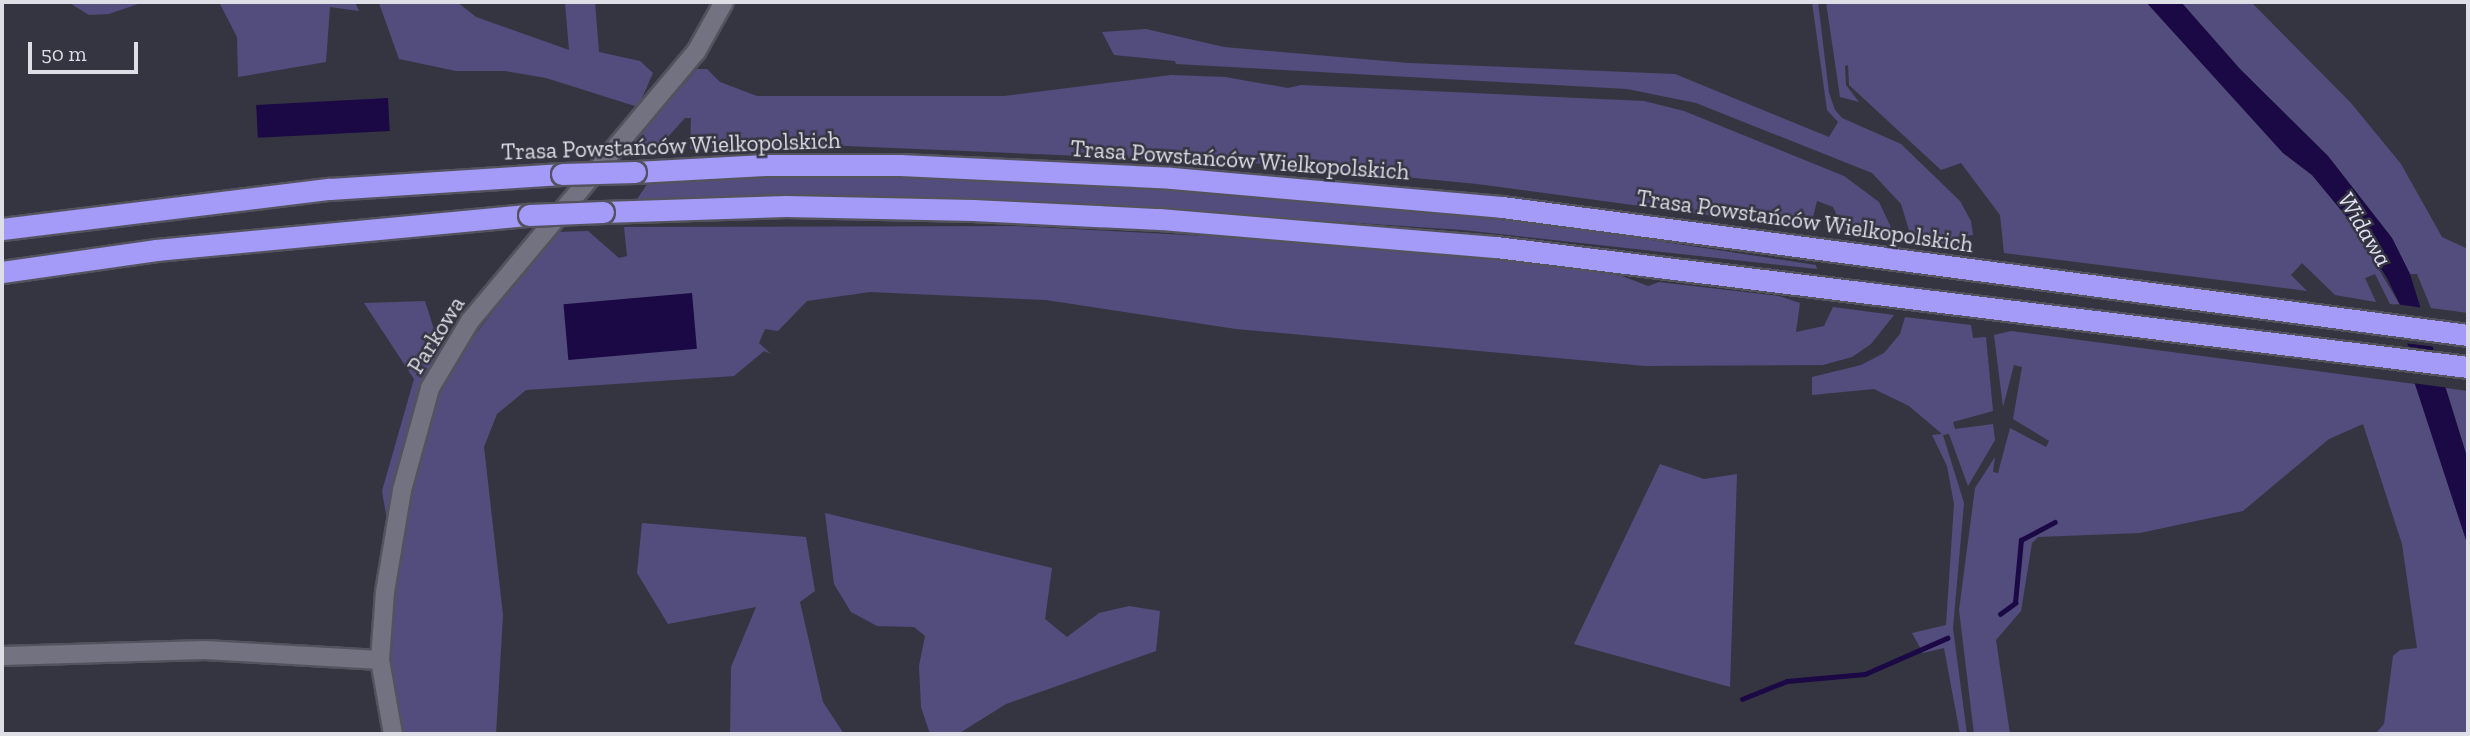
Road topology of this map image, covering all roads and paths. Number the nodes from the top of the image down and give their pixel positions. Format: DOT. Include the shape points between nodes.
graph roads {
  1 [pos="724,2"];
  2 [pos="2,229"];
  3 [pos="2,272"];
  4 [pos="2468,335"];
  5 [pos="2468,367"];
  6 [pos="2,656"];
  7 [pos="380,660"];
  8 [pos="393,734"];
  1 -- 7 [label="street, Parkowa" via="696,52 470,321 441,366 423,408 402,490 385,592"];
  2 -- 4 [label="highway, Trasa Powstańców Wielkopolskich, bridge" via="318,190 765,165 900,165 1171,178 1502,207"];
  3 -- 5 [label="highway, bridge" via="182,247 529,215 786,206 1160,219 1496,247"];
  6 -- 7 [label="street" via="76,650 205,650"];
  7 -- 8 [label="street, Parkowa"];
}
